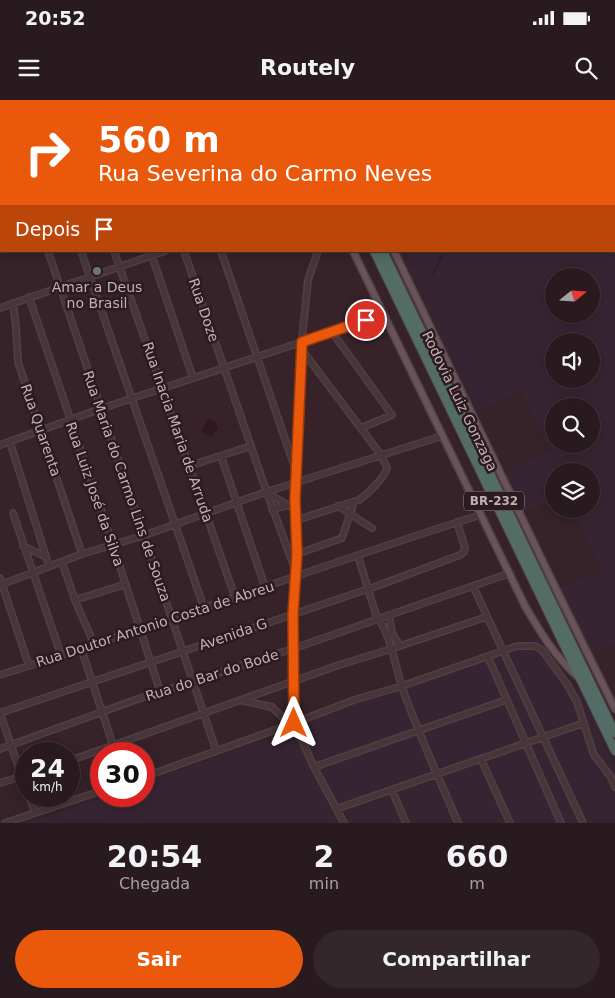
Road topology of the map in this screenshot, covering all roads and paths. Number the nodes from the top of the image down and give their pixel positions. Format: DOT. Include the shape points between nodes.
graph roads {
  1 [pos="48,252"];
  2 [pos="81,252"];
  3 [pos="114,252"];
  4 [pos="162,252"];
  5 [pos="184,252"];
  6 [pos="221,252"];
  7 [pos="318,252"];
  8 [pos="353,252"];
  9 [pos="374,252"];
  10 [pos="383,252"];
  11 [pos="394,252"];
  12 [pos="149,255"];
  13 [pos="120,267"];
  14 [pos="90,277"];
  15 [pos="59,287"];
  16 [pos="29,298"];
  17 [pos="13,303"];
  18 [pos="0,308"];
  19 [pos="383,314"];
  20 [pos="332,332"];
  21 [pos="302,342"];
  22 [pos="301,349"];
  23 [pos="256,357"];
  24 [pos="224,368"];
  25 [pos="194,378"];
  26 [pos="163,389"];
  27 [pos="132,399"];
  28 [pos="100,409"];
  29 [pos="70,420"];
  30 [pos="362,428"];
  31 [pos="42,430"];
  32 [pos="442,436"];
  33 [pos="10,442"];
  34 [pos="0,445"];
  35 [pos="251,446"];
  36 [pos="381,455"];
  37 [pos="221,456"];
  38 [pos="189,466"];
  39 [pos="297,479"];
  40 [pos="266,492"];
  41 [pos="236,502"];
  42 [pos="353,502"];
  43 [pos="288,505"];
  44 [pos="338,506"];
  45 [pos="272,510"];
  46 [pos="296,510"];
  47 [pos="13,514"];
  48 [pos="205,514"];
  49 [pos="350,514"];
  50 [pos="480,515"];
  51 [pos="297,520"];
  52 [pos="457,522"];
  53 [pos="175,524"];
  54 [pos="372,528"];
  55 [pos="145,535"];
  56 [pos="113,545"];
  57 [pos="23,546"];
  58 [pos="82,554"];
  59 [pos="297,554"];
  60 [pos="358,556"];
  61 [pos="46,557"];
  62 [pos="62,562"];
  63 [pos="49,566"];
  64 [pos="32,573"];
  65 [pos="510,573"];
  66 [pos="296,575"];
  67 [pos="0,578"];
  68 [pos="1,584"];
  69 [pos="126,584"];
  70 [pos="473,586"];
  71 [pos="265,587"];
  72 [pos="368,588"];
  73 [pos="235,597"];
  74 [pos="75,600"];
  75 [pos="204,608"];
  76 [pos="293,614"];
  77 [pos="389,614"];
  78 [pos="486,617"];
  79 [pos="377,618"];
  80 [pos="173,619"];
  81 [pos="140,630"];
  82 [pos="94,644"];
  83 [pos="400,646"];
  84 [pos="81,648"];
  85 [pos="295,648"];
  86 [pos="391,649"];
  87 [pos="183,651"];
  88 [pos="502,651"];
  89 [pos="61,655"];
  90 [pos="488,657"];
  91 [pos="151,662"];
  92 [pos="29,666"];
  93 [pos="0,675"];
  94 [pos="581,680"];
  95 [pos="92,681"];
  96 [pos="193,681"];
  97 [pos="294,681"];
  98 [pos="402,686"];
  99 [pos="160,692"];
  100 [pos="242,700"];
  101 [pos="506,700"];
  102 [pos="615,709"];
  103 [pos="102,712"];
  104 [pos="0,713"];
  105 [pos="204,713"];
  106 [pos="294,723"];
  107 [pos="584,723"];
  108 [pos="419,730"];
  109 [pos="615,733"];
  110 [pos="543,738"];
  111 [pos="113,742"];
  112 [pos="125,742"];
  113 [pos="526,744"];
  114 [pos="11,746"];
  115 [pos="0,749"];
  116 [pos="216,750"];
  117 [pos="615,751"];
  118 [pos="15,755"];
  119 [pos="481,759"];
  120 [pos="314,767"];
  121 [pos="155,773"];
  122 [pos="437,774"];
  123 [pos="15,778"];
  124 [pos="0,783"];
  125 [pos="615,787"];
  126 [pos="392,790"];
  127 [pos="90,794"];
  128 [pos="33,807"];
  129 [pos="336,809"];
  130 [pos="35,813"];
  131 [pos="5,823"];
  132 [pos="344,823"];
  133 [pos="406,823"];
  134 [pos="458,823"];
  135 [pos="510,823"];
  136 [pos="560,823"];
  137 [pos="583,823"];
  1 -- 15 [label="street, Rua Maria do Carmo Lins de Souza"];
  2 -- 14 [label="street"];
  3 -- 13 [label="street, Rua Inacia Maria de Arruda"];
  4 -- 12 [label="street"];
  5 -- 24 [label="street, Rua Doze"];
  6 -- 23 [label="street"];
  7 -- 21 [label="street" via="308,280"];
  8 -- 19 [label="main road, BR-232"];
  9 -- 94 [label="highway, Rodovia Luiz Gonzaga / BR-232"];
  10 -- 109 [label="highway, Rodovia Luiz Gonzaga / BR-232"];
  11 -- 102 [label="main road, BR-232"];
  12 -- 13 [label="street"];
  12 -- 25 [label="street"];
  13 -- 14 [label="street"];
  13 -- 26 [label="street, Rua Inacia Maria de Arruda"];
  14 -- 15 [label="street"];
  14 -- 27 [label="street"];
  15 -- 16 [label="street"];
  15 -- 28 [label="street, Rua Maria do Carmo Lins de Souza"];
  16 -- 17 [label="street"];
  16 -- 29 [label="street, Rua Luiz José da Silva"];
  17 -- 18 [label="street"];
  17 -- 31 [label="street, Rua Quarenta" via="16,358"];
  19 -- 20 [label="street"];
  19 -- 32 [label="main road, BR-232"];
  20 -- 21 [label="street"];
  20 -- 30 [label="street" via="392,416"];
  21 -- 22 [label="street"];
  21 -- 23 [label="street"];
  22 -- 30 [label="street"];
  22 -- 39 [label="street"];
  23 -- 24 [label="street"];
  23 -- 39 [label="street"];
  24 -- 25 [label="street"];
  24 -- 35 [label="street, Rua Doze"];
  25 -- 26 [label="street"];
  26 -- 27 [label="street"];
  26 -- 38 [label="street, Rua Inacia Maria de Arruda"];
  27 -- 28 [label="street"];
  27 -- 53 [label="street"];
  28 -- 29 [label="street"];
  28 -- 55 [label="street, Rua Maria do Carmo Lins de Souza"];
  29 -- 31 [label="street"];
  29 -- 56 [label="street, Rua Luiz José da Silva"];
  30 -- 36 [label="street"];
  31 -- 33 [label="street"];
  31 -- 58 [label="street, Rua Quarenta"];
  32 -- 36 [label="street"];
  32 -- 50 [label="main road, BR-232"];
  33 -- 34 [label="street"];
  33 -- 61 [label="street"];
  35 -- 37 [label="street"];
  35 -- 40 [label="street, Rua Doze"];
  36 -- 39 [label="street"];
  36 -- 42 [label="street" via="387,471 366,494"];
  37 -- 38 [label="street"];
  37 -- 41 [label="street"];
  38 -- 48 [label="street, Rua Inacia Maria de Arruda"];
  39 -- 40 [label="street"];
  39 -- 46 [label="street"];
  40 -- 41 [label="street"];
  40 -- 43 [label="street"];
  40 -- 45 [label="street, Rua Doze"];
  41 -- 48 [label="street"];
  41 -- 71 [label="street"];
  42 -- 44 [label="street"];
  42 -- 49 [label="street"];
  43 -- 45 [label="street"];
  43 -- 46 [label="street"];
  44 -- 49 [label="street"];
  44 -- 51 [label="street"];
  45 -- 66 [label="street, Rua Doze"];
  46 -- 51 [label="street"];
  47 -- 57 [label="street"];
  48 -- 53 [label="street"];
  48 -- 73 [label="street, Rua Inacia Maria de Arruda"];
  49 -- 54 [label="street"];
  49 -- 59 [label="street" via="342,538"];
  50 -- 52 [label="street, Rua Doutor Antonio Costa de Abreu"];
  50 -- 65 [label="main road, BR-232"];
  51 -- 59 [label="street"];
  52 -- 60 [label="street, Rua Doutor Antonio Costa de Abreu"];
  52 -- 72 [label="street, Avenida G" via="465,548 462,553"];
  53 -- 55 [label="street"];
  53 -- 75 [label="street"];
  55 -- 56 [label="street"];
  55 -- 80 [label="street, Rua Maria do Carmo Lins de Souza"];
  56 -- 58 [label="street"];
  56 -- 69 [label="street, Rua Luiz José da Silva"];
  57 -- 61 [label="street"];
  57 -- 64 [label="street"];
  58 -- 62 [label="street"];
  59 -- 66 [label="street"];
  60 -- 66 [label="street, Rua Doutor Antonio Costa de Abreu"];
  60 -- 72 [label="street"];
  61 -- 63 [label="street"];
  62 -- 63 [label="street"];
  62 -- 74 [label="street"];
  63 -- 64 [label="street"];
  64 -- 68 [label="street"];
  64 -- 89 [label="street"];
  65 -- 70 [label="street, Rua do Bar do Bode"];
  65 -- 94 [label="main road" via="539,630 567,668"];
  66 -- 71 [label="street, Rua Doutor Antonio Costa de Abreu"];
  66 -- 76 [label="street"];
  67 -- 68 [label="street"];
  68 -- 92 [label="street"];
  69 -- 74 [label="street"];
  69 -- 81 [label="street, Rua Luiz José da Silva"];
  70 -- 77 [label="street, Rua do Bar do Bode"];
  70 -- 78 [label="street"];
  71 -- 73 [label="street, Rua Doutor Antonio Costa de Abreu"];
  72 -- 76 [label="street, Avenida G"];
  72 -- 79 [label="street"];
  73 -- 75 [label="street, Rua Doutor Antonio Costa de Abreu"];
  74 -- 82 [label="street"];
  75 -- 80 [label="street, Rua Doutor Antonio Costa de Abreu"];
  76 -- 85 [label="street"];
  76 -- 87 [label="street, Avenida G"];
  77 -- 79 [label="street, Rua do Bar do Bode"];
  77 -- 83 [label="street" via="392,633"];
  78 -- 83 [label="street"];
  78 -- 88 [label="street"];
  79 -- 85 [label="street, Rua do Bar do Bode"];
  79 -- 86 [label="street"];
  80 -- 81 [label="street, Rua Doutor Antonio Costa de Abreu"];
  80 -- 87 [label="street, Rua Maria do Carmo Lins de Souza"];
  81 -- 82 [label="street, Rua Doutor Antonio Costa de Abreu"];
  81 -- 91 [label="street, Rua Luiz José da Silva"];
  82 -- 84 [label="street, Rua Doutor Antonio Costa de Abreu"];
  83 -- 86 [label="street"];
  84 -- 89 [label="street, Rua Doutor Antonio Costa de Abreu"];
  84 -- 95 [label="street"];
  85 -- 96 [label="street, Rua do Bar do Bode"];
  85 -- 97 [label="street"];
  86 -- 97 [label="street"];
  86 -- 98 [label="street"];
  87 -- 91 [label="street, Avenida G"];
  87 -- 96 [label="street, Rua Maria do Carmo Lins de Souza"];
  88 -- 90 [label="street"];
  88 -- 107 [label="street" via="517,646 535,646 542,650 567,684"];
  88 -- 110 [label="street"];
  89 -- 92 [label="street, Rua Doutor Antonio Costa de Abreu"];
  90 -- 98 [label="street"];
  90 -- 101 [label="street"];
  91 -- 95 [label="street, Avenida G"];
  91 -- 99 [label="street, Rua Luiz José da Silva"];
  92 -- 93 [label="street, Rua Doutor Antonio Costa de Abreu"];
  94 -- 117 [label="highway, Rodovia Luiz Gonzaga / BR-232"];
  95 -- 103 [label="street"];
  95 -- 104 [label="street, Avenida G"];
  96 -- 99 [label="street, Rua do Bar do Bode"];
  96 -- 105 [label="street, Rua Maria do Carmo Lins de Souza"];
  97 -- 100 [label="street"];
  97 -- 106 [label="street"];
  98 -- 106 [label="street"];
  98 -- 108 [label="street"];
  99 -- 103 [label="street, Rua do Bar do Bode"];
  100 -- 105 [label="street"];
  100 -- 106 [label="street" via="272,706 282,717"];
  101 -- 108 [label="street"];
  101 -- 113 [label="street"];
  103 -- 111 [label="street"];
  103 -- 114 [label="street, Rua do Bar do Bode"];
  104 -- 114 [label="street"];
  105 -- 112 [label="street"];
  105 -- 116 [label="street, Rua Maria do Carmo Lins de Souza"];
  106 -- 116 [label="street"];
  106 -- 120 [label="street"];
  107 -- 110 [label="street"];
  107 -- 125 [label="street" via="594,754"];
  108 -- 120 [label="street"];
  108 -- 122 [label="street"];
  110 -- 113 [label="street"];
  110 -- 137 [label="street"];
  113 -- 119 [label="street"];
  113 -- 136 [label="street"];
  114 -- 115 [label="street, Rua do Bar do Bode"];
  114 -- 118 [label="street"];
  116 -- 121 [label="street"];
  119 -- 122 [label="street"];
  119 -- 135 [label="street"];
  120 -- 129 [label="street"];
  122 -- 126 [label="street"];
  122 -- 134 [label="street"];
  123 -- 124 [label="street"];
  126 -- 129 [label="street"];
  126 -- 133 [label="street"];
  127 -- 130 [label="street"];
  128 -- 130 [label="street"];
  129 -- 132 [label="street"];
  130 -- 131 [label="street"];
}
